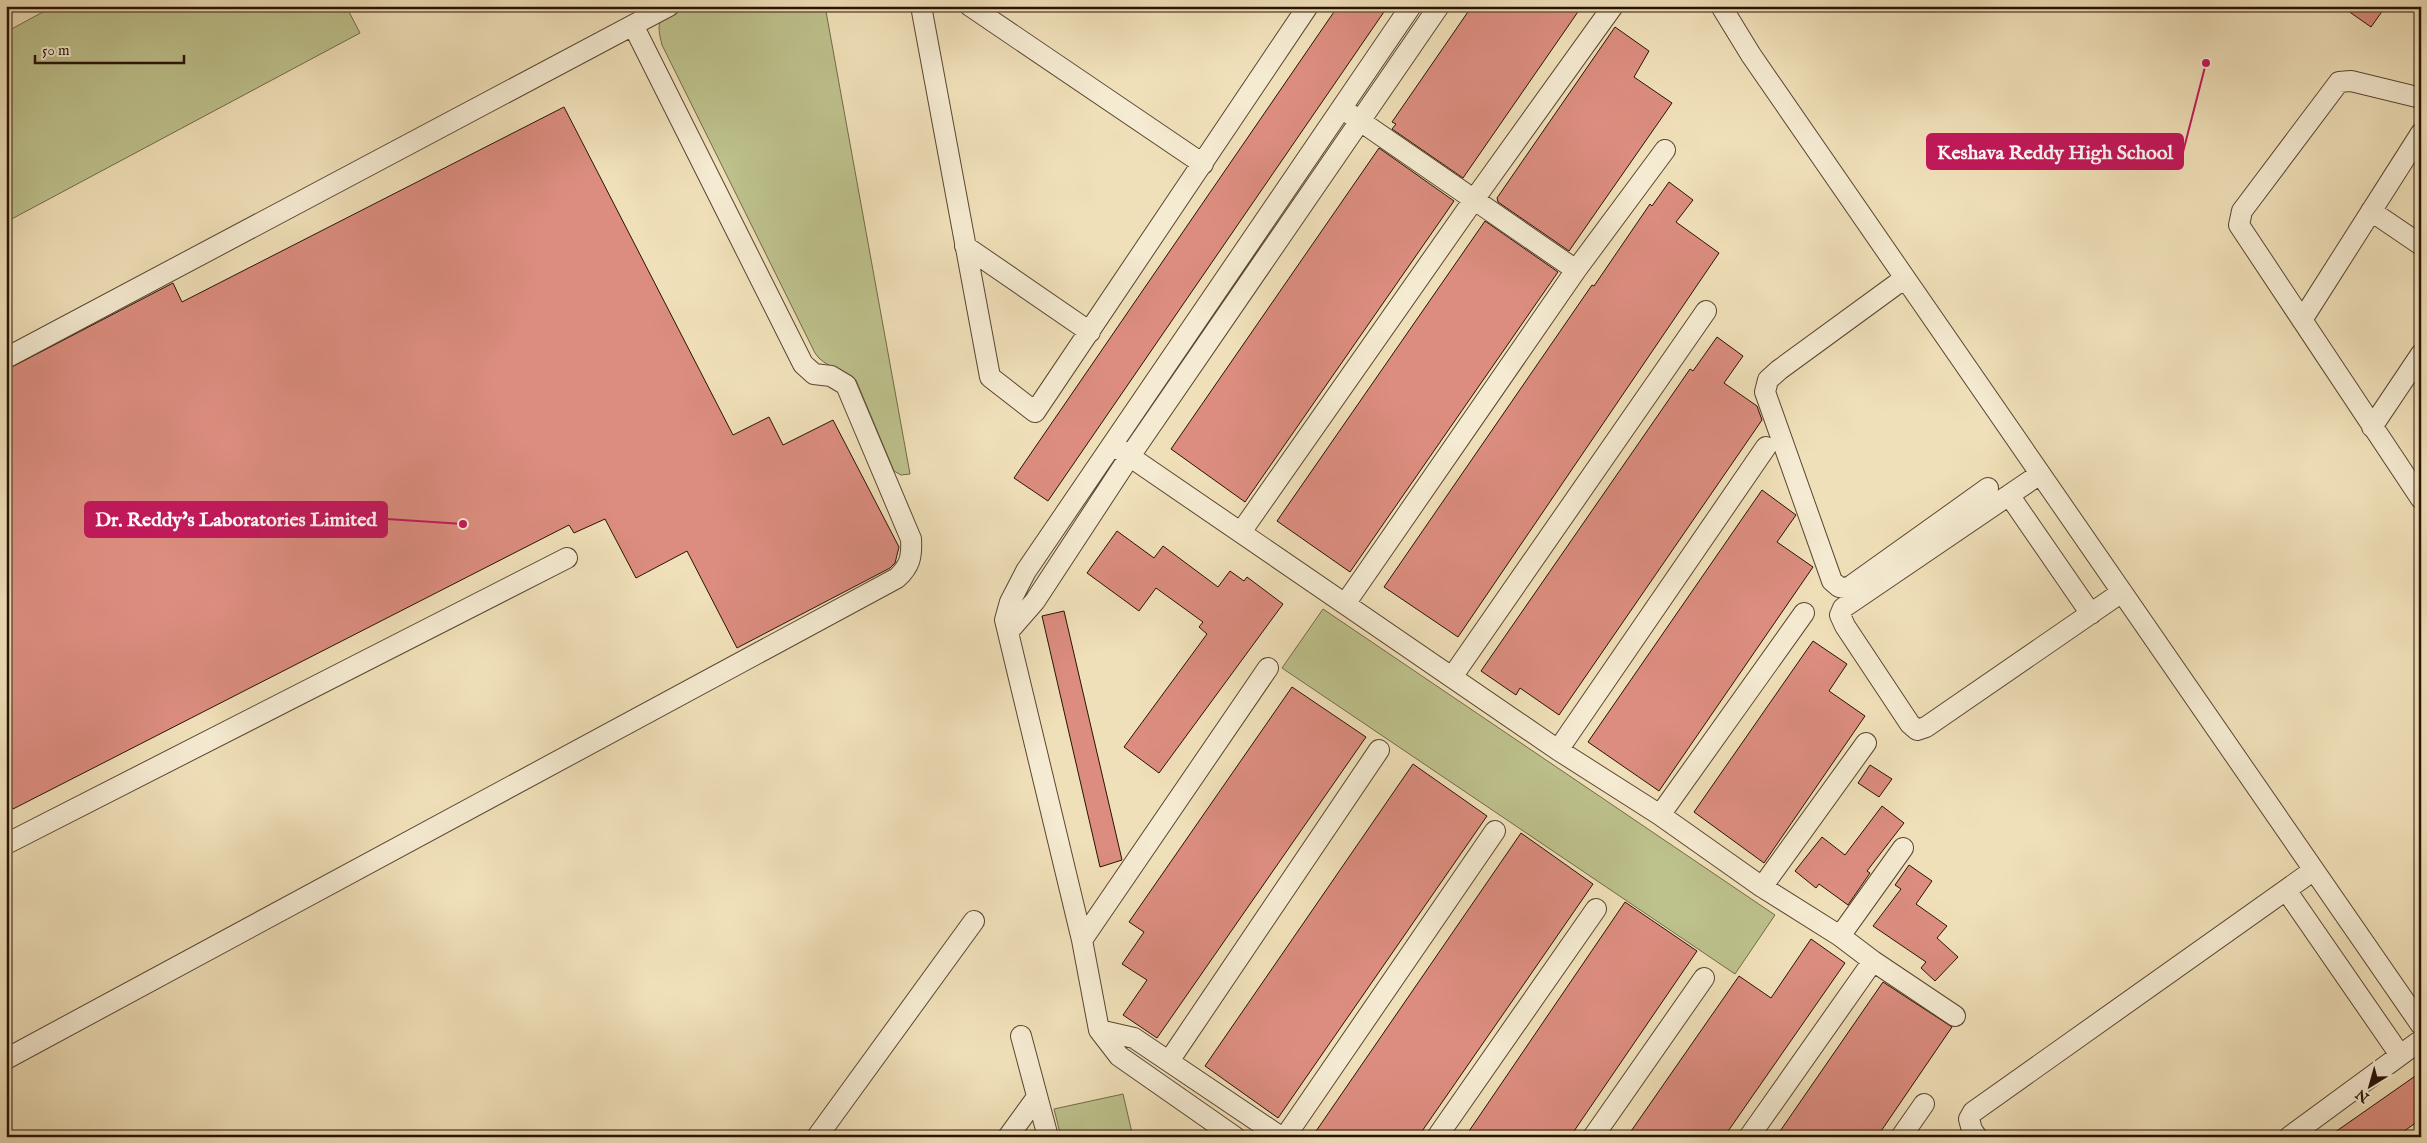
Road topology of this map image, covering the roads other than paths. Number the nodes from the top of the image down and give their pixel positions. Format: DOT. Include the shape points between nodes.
graph roads {
  1 [pos="669,6"];
  2 [pos="921,6"];
  3 [pos="970,6"];
  4 [pos="1308,6"];
  5 [pos="1410,6"];
  6 [pos="1439,6"];
  7 [pos="1613,6"];
  8 [pos="1721,6"];
  9 [pos="633,25"];
  10 [pos="2421,98"];
  11 [pos="1340,107"];
  12 [pos="1361,122"];
  13 [pos="2421,133"];
  14 [pos="1665,150"];
  15 [pos="1203,164"];
  16 [pos="1473,201"];
  17 [pos="2372,211"];
  18 [pos="2421,245"];
  19 [pos="965,246"];
  20 [pos="1576,270"];
  21 [pos="1905,278"];
  22 [pos="1706,311"];
  23 [pos="2302,320"];
  24 [pos="1090,332"];
  25 [pos="2421,354"];
  26 [pos="6,358"];
  27 [pos="2372,427"];
  28 [pos="1766,447"];
  29 [pos="1122,450"];
  30 [pos="2040,474"];
  31 [pos="1988,488"];
  32 [pos="2009,495"];
  33 [pos="2421,499"];
  34 [pos="1241,532"];
  35 [pos="567,558"];
  36 [pos="2122,592"];
  37 [pos="1345,604"];
  38 [pos="1804,613"];
  39 [pos="2091,614"];
  40 [pos="1268,668"];
  41 [pos="1452,677"];
  42 [pos="1866,743"];
  43 [pos="1379,750"];
  44 [pos="1558,750"];
  45 [pos="1660,815"];
  46 [pos="1495,831"];
  47 [pos="6,844"];
  48 [pos="1903,848"];
  49 [pos="2314,870"];
  50 [pos="1762,887"];
  51 [pos="2286,890"];
  52 [pos="1596,909"];
  53 [pos="974,921"];
  54 [pos="1840,936"];
  55 [pos="1082,940"];
  56 [pos="1873,961"];
  57 [pos="1704,978"];
  58 [pos="1956,1016"];
  59 [pos="2421,1025"];
  60 [pos="1099,1030"];
  61 [pos="1021,1036"];
  62 [pos="2421,1040"];
  63 [pos="2400,1055"];
  64 [pos="6,1059"];
  65 [pos="1169,1061"];
  66 [pos="1037,1097"];
  67 [pos="1924,1104"];
  68 [pos="817,1137"];
  69 [pos="1008,1137"];
  70 [pos="1048,1137"];
  71 [pos="1234,1137"];
  72 [pos="1281,1137"];
  73 [pos="1285,1137"];
  74 [pos="1437,1137"];
  75 [pos="1593,1137"];
  76 [pos="1749,1137"];
  77 [pos="1901,1137"];
  78 [pos="1976,1137"];
  79 [pos="2289,1137"];
  1 -- 9 [label="street"];
  2 -- 19 [label="street"];
  3 -- 15 [label="street"];
  4 -- 15 [label="street"];
  5 -- 11 [label="street"];
  6 -- 12 [label="street"];
  7 -- 16 [label="street"];
  8 -- 21 [label="street" via="1751,55"];
  9 -- 26 [label="street"];
  9 -- 64 [label="street" via="803,364 814,374 831,376 846,385 911,539 912,559 897,578"];
  10 -- 23 [label="street" via="2351,81 2339,82 2242,211 2239,225"];
  11 -- 12 [label="street"];
  11 -- 29 [label="street"];
  12 -- 16 [label="street"];
  12 -- 29 [label="street"];
  13 -- 17 [label="street"];
  14 -- 20 [label="street"];
  15 -- 24 [label="street"];
  16 -- 20 [label="street"];
  16 -- 34 [label="street"];
  17 -- 18 [label="street"];
  17 -- 23 [label="street"];
  19 -- 24 [label="street"];
  19 -- 24 [label="street" via="990,377 1035,412"];
  20 -- 37 [label="street"];
  21 -- 30 [label="street"];
  21 -- 31 [label="street" via="1779,370 1768,380 1765,392 1832,581 1839,587 1848,588"];
  22 -- 41 [label="street"];
  23 -- 27 [label="street"];
  25 -- 27 [label="street"];
  27 -- 33 [label="street"];
  28 -- 44 [label="street"];
  29 -- 34 [label="street"];
  29 -- 55 [label="street" via="1035,601 1008,632"];
  30 -- 32 [label="street"];
  30 -- 36 [label="street"];
  32 -- 39 [label="street"];
  32 -- 39 [label="street" via="1844,608 1840,615 1910,724 1917,730 1926,727"];
  34 -- 37 [label="street"];
  35 -- 47 [label="street"];
  36 -- 39 [label="street"];
  36 -- 49 [label="street"];
  37 -- 41 [label="street"];
  38 -- 45 [label="street"];
  40 -- 55 [label="street"];
  41 -- 44 [label="street"];
  42 -- 50 [label="street"];
  43 -- 65 [label="street"];
  44 -- 45 [label="street"];
  45 -- 50 [label="street"];
  46 -- 73 [label="street"];
  48 -- 54 [label="street"];
  49 -- 51 [label="street"];
  49 -- 59 [label="street"];
  50 -- 54 [label="street"];
  51 -- 63 [label="street"];
  51 -- 78 [label="street" via="1973,1112 1969,1119"];
  52 -- 74 [label="street"];
  53 -- 68 [label="street"];
  54 -- 56 [label="street"];
  55 -- 60 [label="street"];
  56 -- 58 [label="street"];
  56 -- 76 [label="street"];
  57 -- 75 [label="street"];
  60 -- 65 [label="street" via="1134,1038"];
  60 -- 71 [label="street" via="1120,1056"];
  61 -- 66 [label="street"];
  62 -- 63 [label="street"];
  63 -- 79 [label="street"];
  65 -- 72 [label="street"];
  66 -- 69 [label="street"];
  66 -- 70 [label="street"];
  67 -- 77 [label="street"];
}
